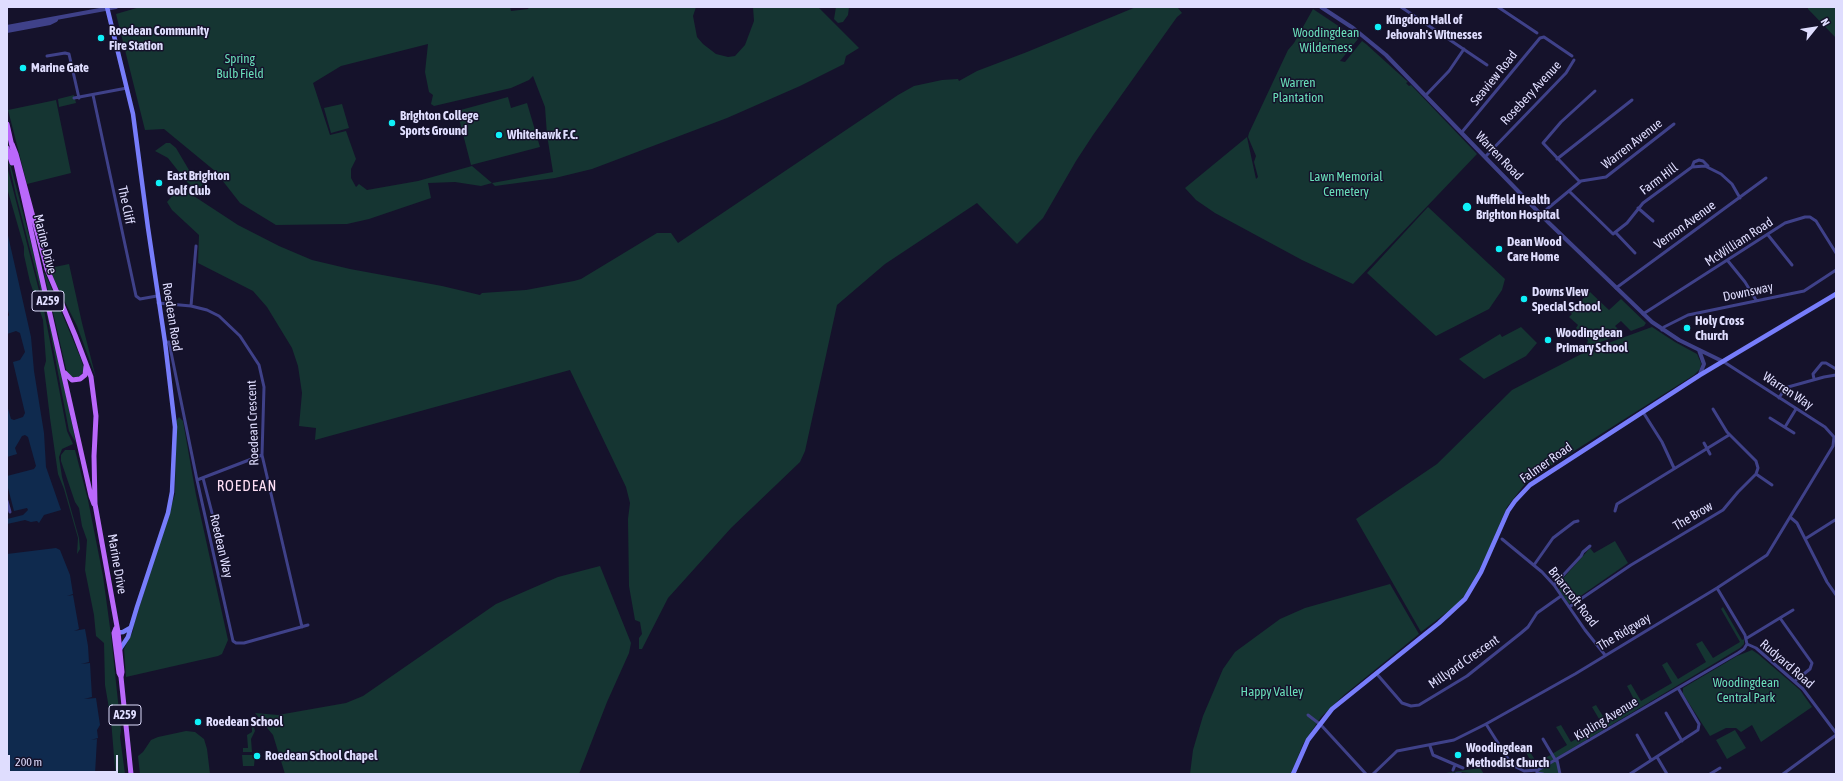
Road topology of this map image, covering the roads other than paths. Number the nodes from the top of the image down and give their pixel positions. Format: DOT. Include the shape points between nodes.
graph roads {
  1 [pos="96,7"];
  2 [pos="116,7"];
  3 [pos="1321,7"];
  4 [pos="1401,7"];
  5 [pos="1498,7"];
  6 [pos="108,8"];
  7 [pos="92,11"];
  8 [pos="58,18"];
  9 [pos="7,27"];
  10 [pos="7,31"];
  11 [pos="1537,33"];
  12 [pos="1464,49"];
  13 [pos="47,56"];
  14 [pos="1572,56"];
  15 [pos="1574,60"];
  16 [pos="1487,66"];
  17 [pos="127,88"];
  18 [pos="1595,91"];
  19 [pos="92,95"];
  20 [pos="1426,95"];
  21 [pos="74,98"];
  22 [pos="79,98"];
  23 [pos="1632,100"];
  24 [pos="7,124"];
  25 [pos="1674,124"];
  26 [pos="1462,132"];
  27 [pos="12,144"];
  28 [pos="7,148"];
  29 [pos="1485,157"];
  30 [pos="1557,159"];
  31 [pos="1766,178"];
  32 [pos="1580,182"];
  33 [pos="1569,191"];
  34 [pos="22,194"];
  35 [pos="1740,198"];
  36 [pos="1638,208"];
  37 [pos="1541,214"];
  38 [pos="1653,221"];
  39 [pos="1616,233"];
  40 [pos="1768,235"];
  41 [pos="196,246"];
  42 [pos="190,251"];
  43 [pos="195,251"];
  44 [pos="1635,253"];
  45 [pos="1836,253"];
  46 [pos="1728,261"];
  47 [pos="1792,265"];
  48 [pos="1836,270"];
  49 [pos="1616,288"];
  50 [pos="1836,294"];
  51 [pos="157,296"];
  52 [pos="1756,300"];
  53 [pos="158,303"];
  54 [pos="191,306"];
  55 [pos="1643,314"];
  56 [pos="1662,330"];
  57 [pos="165,342"];
  58 [pos="1699,350"];
  59 [pos="167,361"];
  60 [pos="173,361"];
  61 [pos="86,362"];
  62 [pos="1724,362"];
  63 [pos="1836,369"];
  64 [pos="64,372"];
  65 [pos="1700,375"];
  66 [pos="1836,375"];
  67 [pos="1814,379"];
  68 [pos="1779,398"];
  69 [pos="1713,408"];
  70 [pos="1796,409"];
  71 [pos="1643,412"];
  72 [pos="1716,414"];
  73 [pos="1712,417"];
  74 [pos="1770,418"];
  75 [pos="1785,427"];
  76 [pos="1794,433"];
  77 [pos="1730,435"];
  78 [pos="1704,443"];
  79 [pos="1835,443"];
  80 [pos="1707,448"];
  81 [pos="1710,454"];
  82 [pos="262,455"];
  83 [pos="1674,468"];
  84 [pos="1756,474"];
  85 [pos="203,478"];
  86 [pos="197,480"];
  87 [pos="1772,485"];
  88 [pos="7,501"];
  89 [pos="95,504"];
  90 [pos="1615,511"];
  91 [pos="10,512"];
  92 [pos="212,513"];
  93 [pos="1790,517"];
  94 [pos="1835,520"];
  95 [pos="1578,521"];
  96 [pos="1502,539"];
  97 [pos="1805,539"];
  98 [pos="1590,546"];
  99 [pos="1580,548"];
  100 [pos="1582,552"];
  101 [pos="1534,565"];
  102 [pos="1554,585"];
  103 [pos="1717,588"];
  104 [pos="1836,595"];
  105 [pos="1562,596"];
  106 [pos="1569,607"];
  107 [pos="1793,610"];
  108 [pos="1780,618"];
  109 [pos="308,625"];
  110 [pos="302,626"];
  111 [pos="130,628"];
  112 [pos="116,631"];
  113 [pos="1747,638"];
  114 [pos="1747,644"];
  115 [pos="120,649"];
  116 [pos="1606,655"];
  117 [pos="1376,673"];
  118 [pos="121,676"];
  119 [pos="1795,681"];
  120 [pos="1678,688"];
  121 [pos="1672,714"];
  122 [pos="1308,715"];
  123 [pos="1319,724"];
  124 [pos="1486,724"];
  125 [pos="1836,734"];
  126 [pos="1637,735"];
  127 [pos="1543,739"];
  128 [pos="1682,741"];
  129 [pos="1430,746"];
  130 [pos="1657,757"];
  131 [pos="1557,760"];
  132 [pos="1651,760"];
  133 [pos="1455,764"];
  134 [pos="1712,767"];
  135 [pos="1463,768"];
  136 [pos="1720,768"];
  137 [pos="1790,769"];
  138 [pos="1453,770"];
  139 [pos="1537,771"];
  140 [pos="1714,771"];
  141 [pos="131,774"];
  142 [pos="1293,774"];
  143 [pos="1366,774"];
  144 [pos="1373,774"];
  145 [pos="1456,774"];
  146 [pos="1461,774"];
  147 [pos="1542,774"];
  148 [pos="1560,774"];
  149 [pos="1630,774"];
  150 [pos="1667,774"];
  151 [pos="1710,774"];
  152 [pos="1783,774"];
  153 [pos="1793,774"];
  1 -- 7 [label="street"];
  2 -- 6 [label="street"];
  3 -- 20 [label="street, Warren Road" via="1374,45"];
  4 -- 12 [label="street"];
  5 -- 11 [label="street"];
  6 -- 7 [label="street"];
  6 -- 17 [label="main road, Roedean Road"];
  7 -- 8 [label="street"];
  8 -- 9 [label="street"];
  8 -- 10 [label="street" via="50,23"];
  12 -- 16 [label="street"];
  12 -- 20 [label="street" via="1449,71"];
  13 -- 22 [label="street" via="68,54"];
  14 -- 26 [label="street, Seaview Road" via="1542,37"];
  15 -- 29 [label="street, Rosebery Avenue" via="1564,74"];
  17 -- 19 [label="street"];
  17 -- 51 [label="main road, Roedean Road" via="134,120"];
  18 -- 30 [label="street" via="1561,122 1543,143"];
  19 -- 22 [label="street"];
  19 -- 51 [label="street, The Cliff" via="136,296 140,299"];
  20 -- 26 [label="street, Warren Road"];
  21 -- 22 [label="street"];
  23 -- 30 [label="street"];
  24 -- 27 [label="main road, Marine Drive / A259"];
  25 -- 32 [label="street, Warren Avenue" via="1605,178"];
  26 -- 29 [label="street, Warren Road"];
  27 -- 34 [label="main road, Marine Drive / A259"];
  27 -- 61 [label="main road, Marine Drive / A259" via="46,269"];
  28 -- 34 [label="main road"];
  29 -- 37 [label="street, Warren Road"];
  30 -- 32 [label="street"];
  31 -- 35 [label="street, Vernon Avenue"];
  32 -- 33 [label="street"];
  33 -- 37 [label="street"];
  33 -- 39 [label="street" via="1611,233"];
  34 -- 64 [label="main road, Marine Drive / A259"];
  35 -- 36 [label="street, Farm Hill" via="1732,184 1708,166 1692,167"];
  35 -- 49 [label="street, Vernon Avenue"];
  36 -- 38 [label="street, Farm Hill"];
  36 -- 39 [label="street, Farm Hill"];
  37 -- 49 [label="street, Warren Road"];
  39 -- 44 [label="street"];
  40 -- 45 [label="street, McWilliam Road" via="1788,222 1809,217 1816,221"];
  40 -- 46 [label="street, McWilliam Road"];
  40 -- 47 [label="street"];
  41 -- 43 [label="street"];
  42 -- 43 [label="street"];
  43 -- 54 [label="street"];
  46 -- 52 [label="street"];
  46 -- 55 [label="street, McWilliam Road"];
  48 -- 52 [label="street, Downsway" via="1804,291"];
  49 -- 55 [label="street, Warren Road"];
  50 -- 62 [label="main road, Falmer Road"];
  51 -- 53 [label="main road, Roedean Road"];
  52 -- 56 [label="street, Downsway" via="1688,315"];
  53 -- 54 [label="street, Roedean Crescent"];
  53 -- 57 [label="main road, Roedean Road"];
  54 -- 82 [label="street, Roedean Crescent" via="213,313 228,323 246,344 258,365 264,387"];
  55 -- 56 [label="street, Warren Road"];
  56 -- 58 [label="street, Warren Road"];
  57 -- 59 [label="main road, Roedean Road"];
  57 -- 60 [label="street, Roedean Way" via="169,342"];
  58 -- 62 [label="street, Warren Road"];
  58 -- 65 [label="street" via="1704,364"];
  59 -- 60 [label="street"];
  59 -- 111 [label="main road, Roedean Road" via="174,427 172,492 168,513"];
  60 -- 86 [label="street, Roedean Way"];
  61 -- 64 [label="main road" via="85,375 80,379 72,380"];
  61 -- 89 [label="main road, Marine Drive / A259" via="91,377 96,416"];
  62 -- 65 [label="main road, Falmer Road"];
  62 -- 68 [label="street, Warren Way"];
  63 -- 67 [label="street" via="1822,363 1813,374"];
  64 -- 89 [label="main road, Marine Drive / A259" via="91,496"];
  65 -- 71 [label="main road, Falmer Road"];
  66 -- 67 [label="street"];
  67 -- 68 [label="street" via="1787,388"];
  68 -- 70 [label="street, Warren Way"];
  69 -- 72 [label="street"];
  70 -- 75 [label="street"];
  70 -- 79 [label="street, Warren Way" via="1828,429"];
  71 -- 83 [label="street" via="1662,442"];
  71 -- 117 [label="main road, Falmer Road" via="1525,489 1506,515 1482,572 1465,599 1454,611"];
  72 -- 73 [label="street"];
  72 -- 77 [label="street"];
  74 -- 75 [label="street"];
  75 -- 76 [label="street"];
  77 -- 80 [label="street"];
  77 -- 84 [label="street" via="1754,458 1758,466"];
  78 -- 80 [label="street"];
  79 -- 93 [label="street, The Ridgway"];
  80 -- 81 [label="street"];
  80 -- 83 [label="street"];
  82 -- 85 [label="street"];
  82 -- 110 [label="street, Roedean Crescent"];
  83 -- 90 [label="street" via="1616,504"];
  84 -- 87 [label="street"];
  84 -- 106 [label="street, The Brow" via="1723,510 1630,566"];
  85 -- 86 [label="street"];
  85 -- 92 [label="street"];
  86 -- 110 [label="street, Roedean Way" via="233,641 244,643"];
  88 -- 91 [label="street"];
  89 -- 112 [label="main road, Marine Drive / A259"];
  93 -- 97 [label="street" via="1797,523"];
  93 -- 103 [label="street, The Ridgway" via="1767,555"];
  94 -- 97 [label="street"];
  95 -- 101 [label="street" via="1553,538"];
  96 -- 101 [label="street, Briarcroft Road"];
  97 -- 104 [label="street" via="1826,582"];
  98 -- 100 [label="street"];
  99 -- 100 [label="street"];
  100 -- 102 [label="street"];
  101 -- 102 [label="street, Briarcroft Road"];
  102 -- 105 [label="street, Briarcroft Road"];
  103 -- 113 [label="street, Rudyard Road"];
  103 -- 116 [label="street, The Ridgway"];
  105 -- 106 [label="street, Briarcroft Road"];
  105 -- 117 [label="street, Millyard Crescent" via="1538,613 1522,633 1467,676 1417,705 1411,706 1401,702"];
  106 -- 116 [label="street, Briarcroft Road"];
  107 -- 108 [label="street"];
  108 -- 113 [label="street"];
  108 -- 119 [label="street" via="1812,662 1811,668"];
  109 -- 110 [label="street"];
  111 -- 112 [label="main road" via="126,631"];
  111 -- 115 [label="main road, Roedean Road" via="127,641"];
  112 -- 115 [label="main road, Marine Drive / A259"];
  112 -- 118 [label="main road, Marine Drive / A259"];
  113 -- 114 [label="street, Rudyard Road"];
  114 -- 119 [label="street, Rudyard Road" via="1756,648"];
  114 -- 120 [label="street, Kipling Avenue" via="1742,650"];
  115 -- 118 [label="main road, Marine Drive / A259"];
  116 -- 124 [label="street, The Ridgway"];
  117 -- 123 [label="main road, Falmer Road" via="1335,706"];
  118 -- 141 [label="main road, Marine Drive / A259"];
  119 -- 125 [label="street, Rudyard Road"];
  120 -- 128 [label="street" via="1699,726 1697,732"];
  120 -- 131 [label="street, Kipling Avenue"];
  121 -- 128 [label="street" via="1667,715"];
  122 -- 123 [label="street"];
  123 -- 142 [label="main road, Falmer Road" via="1308,740"];
  123 -- 143 [label="street"];
  124 -- 129 [label="street, The Ridgway" via="1454,740"];
  124 -- 139 [label="street" via="1512,765 1522,770"];
  125 -- 137 [label="street"];
  126 -- 132 [label="street"];
  127 -- 131 [label="street"];
  128 -- 130 [label="street"];
  129 -- 133 [label="street" via="1433,755"];
  129 -- 144 [label="street, The Ridgway" via="1397,751"];
  130 -- 132 [label="street"];
  130 -- 150 [label="street"];
  131 -- 139 [label="street, Kipling Avenue"];
  131 -- 148 [label="street"];
  132 -- 149 [label="street"];
  133 -- 135 [label="street"];
  133 -- 138 [label="street"];
  134 -- 140 [label="street"];
  136 -- 140 [label="street"];
  137 -- 152 [label="street"];
  137 -- 153 [label="street"];
  139 -- 147 [label="street"];
  140 -- 151 [label="street"];
  145 -- 146 [label="street"];
}
